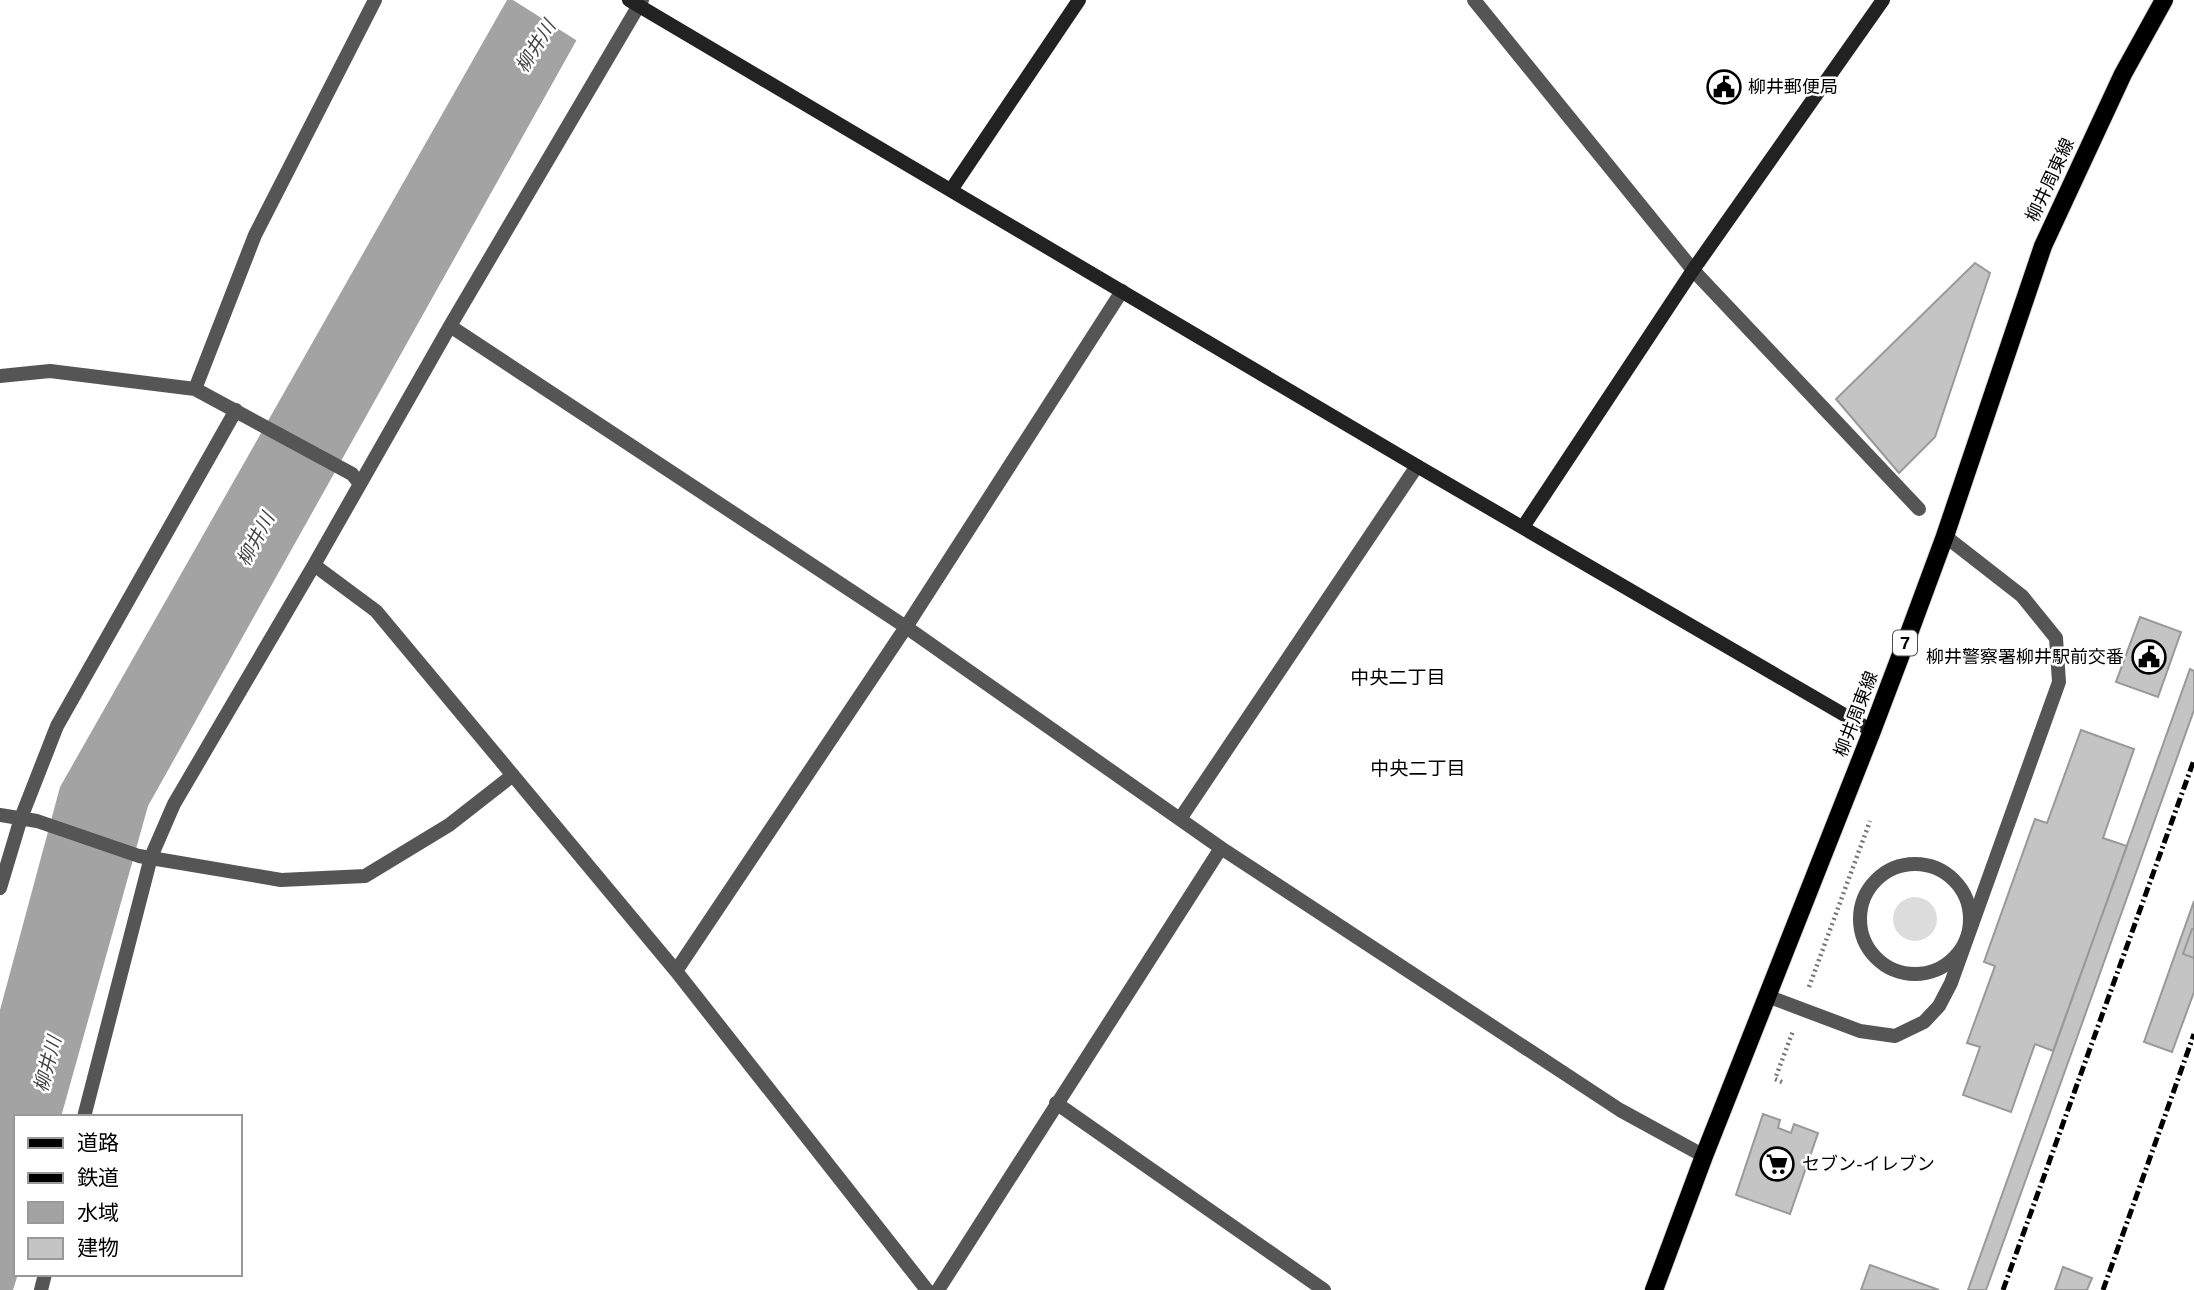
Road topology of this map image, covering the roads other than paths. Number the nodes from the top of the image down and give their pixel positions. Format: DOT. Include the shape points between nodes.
graph roads {
  1 [pos="374,0"];
  2 [pos="1079,0"];
  3 [pos="1474,0"];
  4 [pos="1883,0"];
  5 [pos="2164,0"];
  6 [pos="636,2"];
  7 [pos="951,190"];
  8 [pos="1693,270"];
  9 [pos="1122,291"];
  10 [pos="450,326"];
  11 [pos="0,376"];
  12 [pos="195,389"];
  13 [pos="236,410"];
  14 [pos="1417,466"];
  15 [pos="356,479"];
  16 [pos="1919,509"];
  17 [pos="1523,527"];
  18 [pos="1945,536"];
  19 [pos="314,565"];
  20 [pos="906,627"];
  21 [pos="1872,731"];
  22 [pos="513,775"];
  23 [pos="0,815"];
  24 [pos="21,818"];
  25 [pos="1180,819"];
  26 [pos="1221,848"];
  27 [pos="145,856"];
  28 [pos="0,888"];
  29 [pos="1967,938"];
  30 [pos="676,971"];
  31 [pos="1767,996"];
  32 [pos="1056,1103"];
  33 [pos="85,1115"];
  34 [pos="1704,1156"];
  35 [pos="927,1290"];
  36 [pos="938,1290"];
  37 [pos="1324,1290"];
  38 [pos="1654,1290"];
  1 -- 12 [label="street" via="255,235"];
  2 -- 7 [label="street"];
  3 -- 8 [label="street"];
  4 -- 8 [label="street"];
  5 -- 18 [label="main road, 柳井周東線 / 7" via="2123,74 2043,246"];
  6 -- 7 [label="street"];
  6 -- 10 [label="street"];
  7 -- 9 [label="street"];
  8 -- 16 [label="street"];
  8 -- 17 [label="street"];
  9 -- 14 [label="street"];
  9 -- 20 [label="street"];
  10 -- 15 [label="street"];
  10 -- 20 [label="street"];
  11 -- 12 [label="street" via="50,371"];
  12 -- 13 [label="street"];
  13 -- 15 [label="street"];
  13 -- 24 [label="street" via="57,726"];
  14 -- 17 [label="street"];
  14 -- 25 [label="street"];
  15 -- 19 [label="street"];
  17 -- 21 [label="street"];
  18 -- 21 [label="main road, 柳井周東線 / 7"];
  18 -- 29 [label="street" via="2022,596 2056,638 2059,682"];
  19 -- 22 [label="street" via="376,611"];
  19 -- 27 [label="street"];
  20 -- 25 [label="street"];
  20 -- 30 [label="street"];
  21 -- 31 [label="main road, 柳井周東線 / 7"];
  22 -- 27 [label="street" via="449,825 365,876 281,880"];
  22 -- 30 [label="street"];
  23 -- 24 [label="street"];
  24 -- 27 [label="street"];
  24 -- 28 [label="street"];
  25 -- 26 [label="street"];
  26 -- 32 [label="street"];
  26 -- 34 [label="street" via="1620,1110"];
  27 -- 33 [label="street"];
  29 -- 29 [label="street" via="1960,952 1937,971 1922,975 1893,971 1869,951 1859,923 1860,908 1874,881 1900,866 1930,866 1955,881 1964,894 1970,916"];
  29 -- 31 [label="street" via="1939,1006 1924,1022 1895,1036 1860,1031"];
  30 -- 35 [label="street"];
  31 -- 34 [label="main road, 柳井周東線 / 7"];
  32 -- 36 [label="street"];
  32 -- 37 [label="street"];
  34 -- 38 [label="main road, 柳井周東線 / 7"];
}
